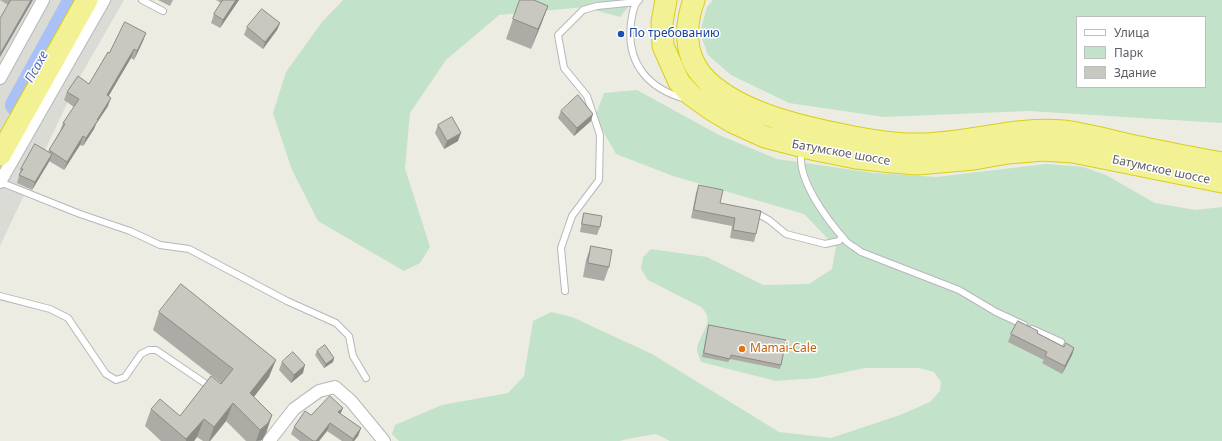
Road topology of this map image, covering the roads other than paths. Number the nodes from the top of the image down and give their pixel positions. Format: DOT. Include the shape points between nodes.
graph roads {
  1 [pos="43,0"];
  2 [pos="87,0"];
  3 [pos="104,0"];
  4 [pos="142,0"];
  5 [pos="666,0"];
  6 [pos="694,0"];
  7 [pos="638,1"];
  8 [pos="163,11"];
  9 [pos="0,78"];
  10 [pos="702,103"];
  11 [pos="803,147"];
  12 [pos="0,155"];
  13 [pos="1222,163"];
  14 [pos="0,182"];
  15 [pos="1222,182"];
  16 [pos="747,212"];
  17 [pos="842,236"];
  18 [pos="565,291"];
  19 [pos="0,296"];
  20 [pos="1061,342"];
  21 [pos="366,378"];
  22 [pos="213,389"];
  23 [pos="269,441"];
  24 [pos="384,441"];
  1 -- 9 [label="street"];
  2 -- 12 [label="highway"];
  3 -- 14 [label="street"];
  4 -- 8 [label="lane"];
  5 -- 10 [label="highway, Батумское шоссе" via="662,22 663,46 679,82"];
  6 -- 13 [label="highway, Батумское шоссе" via="687,31 693,61 701,74 722,93 737,102 776,118 816,130 872,140 915,144 946,143 1030,131 1063,131"];
  7 -- 10 [label="lane" via="632,15 631,28 631,41 637,64 646,78 660,89"];
  7 -- 18 [label="lane" via="583,10 558,35 564,68 587,96 600,135 599,180 572,216 562,248"];
  10 -- 11 [label="highway, Батумское шоссе" via="732,122 766,137"];
  11 -- 15 [label="highway, Батумское шоссе" via="856,158 917,164 1043,150 1073,152"];
  11 -- 17 [label="lane" via="801,155 806,184 823,213"];
  14 -- 21 [label="lane" via="130,231 160,245 189,249 287,301 336,323 348,336 353,356"];
  16 -- 17 [label="lane" via="760,215 786,234 825,244 839,241"];
  17 -- 20 [label="lane" via="862,252 959,290 996,312"];
  19 -- 22 [label="lane" via="50,310 68,318 106,374 116,380 125,377 141,354 156,350"];
  23 -- 24 [label="street" via="294,409 319,392 335,387 351,400"];
}
